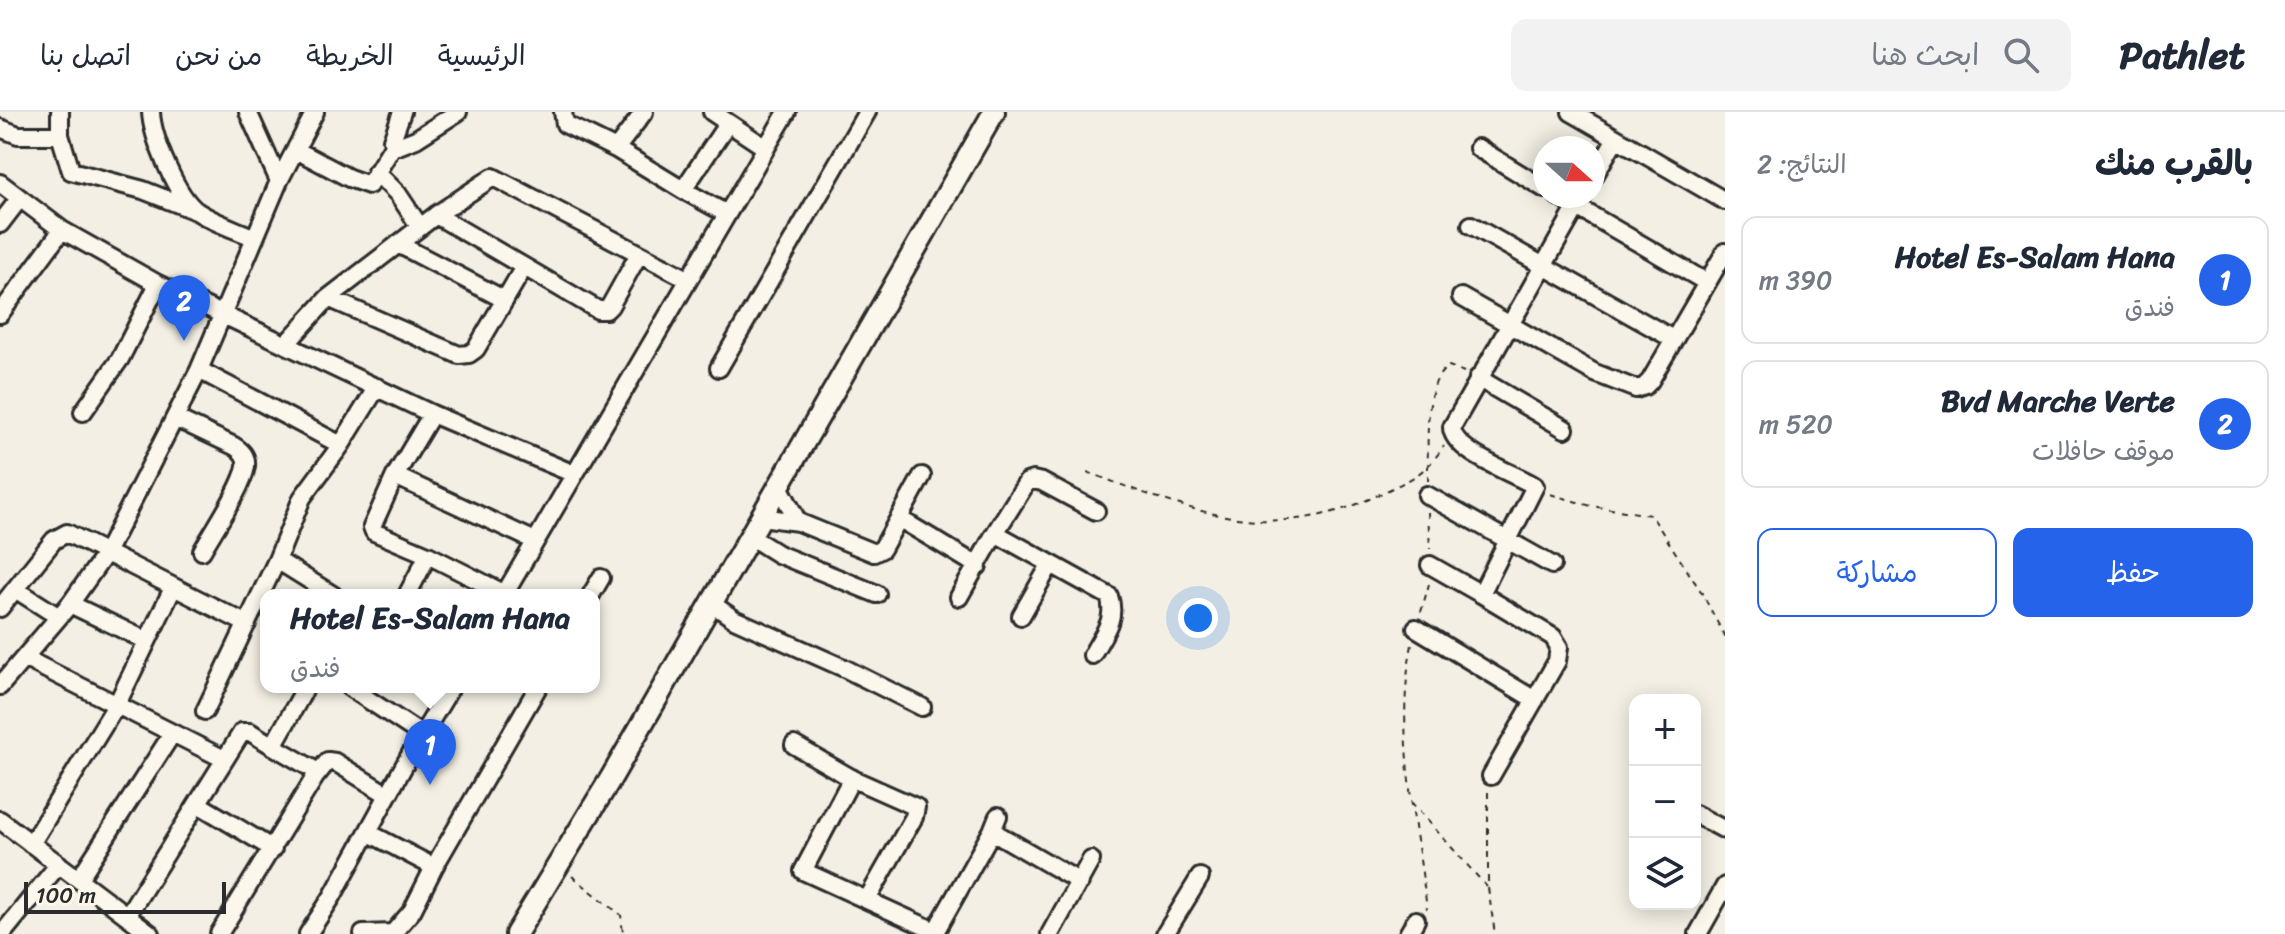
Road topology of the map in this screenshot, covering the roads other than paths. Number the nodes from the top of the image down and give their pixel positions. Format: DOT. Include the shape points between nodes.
graph roads {
  1 [pos="60,112"];
  2 [pos="151,112"];
  3 [pos="248,112"];
  4 [pos="315,112"];
  5 [pos="402,112"];
  6 [pos="458,112"];
  7 [pos="563,112"];
  8 [pos="644,112"];
  9 [pos="712,112"];
  10 [pos="787,112"];
  11 [pos="867,112"];
  12 [pos="994,112"];
  13 [pos="1571,112"];
  14 [pos="728,123"];
  15 [pos="0,128"];
  16 [pos="60,135"];
  17 [pos="1616,138"];
  18 [pos="394,144"];
  19 [pos="766,148"];
  20 [pos="1478,148"];
  21 [pos="616,149"];
  22 [pos="296,150"];
  23 [pos="1605,157"];
  24 [pos="376,172"];
  25 [pos="279,181"];
  26 [pos="1533,182"];
  27 [pos="0,183"];
  28 [pos="683,190"];
  29 [pos="20,198"];
  30 [pos="1725,201"];
  31 [pos="1576,208"];
  32 [pos="1589,208"];
  33 [pos="196,211"];
  34 [pos="727,214"];
  35 [pos="436,215"];
  36 [pos="0,224"];
  37 [pos="1471,225"];
  38 [pos="420,227"];
  39 [pos="62,230"];
  40 [pos="255,238"];
  41 [pos="398,244"];
  42 [pos="1725,252"];
  43 [pos="639,254"];
  44 [pos="1542,266"];
  45 [pos="524,267"];
  46 [pos="688,279"];
  47 [pos="1706,282"];
  48 [pos="158,284"];
  49 [pos="1461,297"];
  50 [pos="328,298"];
  51 [pos="505,300"];
  52 [pos="0,314"];
  53 [pos="221,314"];
  54 [pos="1509,323"];
  55 [pos="1673,339"];
  56 [pos="286,344"];
  57 [pos="719,368"];
  58 [pos="199,370"];
  59 [pos="1478,378"];
  60 [pos="377,387"];
  61 [pos="83,412"];
  62 [pos="432,414"];
  63 [pos="175,418"];
  64 [pos="1565,429"];
  65 [pos="341,445"];
  66 [pos="574,474"];
  67 [pos="395,476"];
  68 [pos="922,476"];
  69 [pos="779,486"];
  70 [pos="1427,495"];
  71 [pos="1096,511"];
  72 [pos="761,517"];
  73 [pos="900,519"];
  74 [pos="798,522"];
  75 [pos="995,533"];
  76 [pos="751,537"];
  77 [pos="1509,539"];
  78 [pos="535,541"];
  79 [pos="202,551"];
  80 [pos="106,553"];
  81 [pos="428,555"];
  82 [pos="277,560"];
  83 [pos="1050,565"];
  84 [pos="1430,565"];
  85 [pos="1552,565"];
  86 [pos="978,566"];
  87 [pos="601,578"];
  88 [pos="173,588"];
  89 [pos="15,589"];
  90 [pos="263,589"];
  91 [pos="323,589"];
  92 [pos="410,589"];
  93 [pos="495,589"];
  94 [pos="508,589"];
  95 [pos="595,589"];
  96 [pos="877,594"];
  97 [pos="1481,594"];
  98 [pos="260,596"];
  99 [pos="959,597"];
  100 [pos="711,603"];
  101 [pos="0,608"];
  102 [pos="65,611"];
  103 [pos="1021,616"];
  104 [pos="247,624"];
  105 [pos="1416,628"];
  106 [pos="147,641"];
  107 [pos="1092,655"];
  108 [pos="26,659"];
  109 [pos="0,686"];
  110 [pos="303,693"];
  111 [pos="358,693"];
  112 [pos="447,693"];
  113 [pos="535,693"];
  114 [pos="1535,700"];
  115 [pos="117,704"];
  116 [pos="922,707"];
  117 [pos="205,711"];
  118 [pos="172,734"];
  119 [pos="422,735"];
  120 [pos="794,745"];
  121 [pos="273,746"];
  122 [pos="224,759"];
  123 [pos="318,772"];
  124 [pos="1491,776"];
  125 [pos="852,778"];
  126 [pos="388,795"];
  127 [pos="198,804"];
  128 [pos="1701,817"];
  129 [pos="0,820"];
  130 [pos="1725,830"];
  131 [pos="369,833"];
  132 [pos="31,844"];
  133 [pos="273,849"];
  134 [pos="1091,860"];
  135 [pos="59,864"];
  136 [pos="434,867"];
  137 [pos="1200,877"];
  138 [pos="79,879"];
  139 [pos="1080,882"];
  140 [pos="1725,886"];
  141 [pos="868,898"];
  142 [pos="127,916"];
  143 [pos="935,932"];
  144 [pos="2,934"];
  145 [pos="151,934"];
  146 [pos="219,934"];
  147 [pos="308,934"];
  148 [pos="363,934"];
  149 [pos="516,934"];
  150 [pos="1050,934"];
  151 [pos="1165,934"];
  152 [pos="1698,934"];
  1 -- 16 [label="street"];
  2 -- 33 [label="street" via="162,152"];
  3 -- 25 [label="street"];
  4 -- 22 [label="street"];
  5 -- 18 [label="street" via="392,135"];
  6 -- 18 [label="street" via="416,139"];
  7 -- 21 [label="street" via="565,124"];
  8 -- 21 [label="street"];
  9 -- 14 [label="street"];
  10 -- 19 [label="street"];
  11 -- 57 [label="street"];
  12 -- 69 [label="main road"];
  13 -- 17 [label="street"];
  14 -- 19 [label="street"];
  14 -- 28 [label="street"];
  15 -- 16 [label="street" via="18,135"];
  16 -- 33 [label="street" via="67,163 77,175 143,190"];
  17 -- 23 [label="street"];
  17 -- 30 [label="street"];
  18 -- 24 [label="street"];
  19 -- 34 [label="street"];
  20 -- 26 [label="street"];
  21 -- 28 [label="street"];
  22 -- 24 [label="street" via="369,185"];
  22 -- 25 [label="street"];
  24 -- 38 [label="street"];
  25 -- 40 [label="street"];
  27 -- 29 [label="street"];
  28 -- 34 [label="street"];
  29 -- 36 [label="street"];
  29 -- 39 [label="street"];
  31 -- 44 [label="street"];
  32 -- 47 [label="street"];
  33 -- 40 [label="street"];
  34 -- 46 [label="street"];
  35 -- 38 [label="street"];
  35 -- 43 [label="street" via="493,177"];
  35 -- 45 [label="street"];
  37 -- 44 [label="street"];
  38 -- 41 [label="street"];
  39 -- 48 [label="street"];
  39 -- 52 [label="street"];
  40 -- 53 [label="street"];
  41 -- 50 [label="street"];
  41 -- 51 [label="street"];
  42 -- 47 [label="street"];
  43 -- 45 [label="street" via="606,310"];
  43 -- 46 [label="street"];
  44 -- 54 [label="street"];
  44 -- 55 [label="street"];
  45 -- 51 [label="street"];
  46 -- 66 [label="street"];
  47 -- 55 [label="street"];
  48 -- 53 [label="street"];
  48 -- 61 [label="street" via="120,359"];
  49 -- 54 [label="street"];
  50 -- 51 [label="street" via="459,355 476,349"];
  50 -- 56 [label="street"];
  53 -- 56 [label="street"];
  53 -- 58 [label="street"];
  54 -- 55 [label="street" via="1595,373 1636,389 1650,381"];
  54 -- 59 [label="street"];
  56 -- 60 [label="street"];
  58 -- 63 [label="street"];
  58 -- 65 [label="street"];
  59 -- 64 [label="street"];
  59 -- 77 [label="street" via="1455,418 1452,435 1461,446 1535,486"];
  60 -- 62 [label="street"];
  60 -- 65 [label="street"];
  62 -- 66 [label="street"];
  62 -- 67 [label="street"];
  63 -- 79 [label="street" via="234,446 245,457 243,477"];
  63 -- 80 [label="street"];
  65 -- 82 [label="street" via="302,498"];
  66 -- 78 [label="street"];
  67 -- 78 [label="street"];
  67 -- 81 [label="street" via="374,532"];
  68 -- 73 [label="street"];
  69 -- 72 [label="main road"];
  69 -- 74 [label="street"];
  70 -- 77 [label="street"];
  71 -- 75 [label="street" via="1033,480"];
  72 -- 74 [label="street"];
  72 -- 76 [label="main road"];
  73 -- 74 [label="street" via="874,553"];
  73 -- 86 [label="street"];
  75 -- 83 [label="street"];
  75 -- 86 [label="street"];
  76 -- 96 [label="street" via="778,554"];
  76 -- 100 [label="main road"];
  77 -- 85 [label="street"];
  77 -- 97 [label="street"];
  78 -- 94 [label="street"];
  80 -- 88 [label="street"];
  80 -- 89 [label="street" via="63,534"];
  80 -- 102 [label="street"];
  81 -- 92 [label="street"];
  81 -- 93 [label="street"];
  82 -- 90 [label="street"];
  82 -- 91 [label="street"];
  83 -- 103 [label="street"];
  83 -- 107 [label="street" via="1109,596 1111,618"];
  84 -- 97 [label="street"];
  86 -- 99 [label="street"];
  87 -- 95 [label="street"];
  88 -- 104 [label="street"];
  88 -- 106 [label="street"];
  89 -- 101 [label="street"];
  89 -- 102 [label="street"];
  97 -- 114 [label="street" via="1557,640 1557,661"];
  98 -- 104 [label="street"];
  100 -- 116 [label="street" via="734,619"];
  100 -- 149 [label="main road"];
  102 -- 106 [label="street"];
  102 -- 108 [label="street"];
  104 -- 117 [label="street"];
  105 -- 114 [label="street"];
  106 -- 115 [label="street"];
  108 -- 109 [label="street"];
  108 -- 115 [label="street"];
  110 -- 121 [label="street"];
  111 -- 119 [label="street"];
  112 -- 119 [label="street"];
  113 -- 136 [label="street"];
  114 -- 124 [label="street"];
  115 -- 118 [label="street"];
  115 -- 132 [label="street"];
  118 -- 122 [label="street"];
  118 -- 138 [label="street"];
  119 -- 126 [label="street"];
  120 -- 125 [label="street"];
  121 -- 122 [label="street" via="242,732"];
  121 -- 123 [label="street"];
  122 -- 127 [label="street"];
  123 -- 126 [label="street" via="328,761 335,762"];
  123 -- 133 [label="street"];
  125 -- 141 [label="street" via="916,807"];
  125 -- 141 [label="street" via="803,871"];
  126 -- 131 [label="street"];
  127 -- 133 [label="street"];
  127 -- 142 [label="street"];
  128 -- 130 [label="street"];
  129 -- 132 [label="street"];
  131 -- 136 [label="street"];
  131 -- 147 [label="street"];
  132 -- 135 [label="street"];
  133 -- 146 [label="street"];
  134 -- 139 [label="street"];
  135 -- 138 [label="street"];
  135 -- 144 [label="street"];
  136 -- 148 [label="street" via="412,911 393,933"];
  137 -- 151 [label="street"];
  138 -- 142 [label="street"];
  139 -- 143 [label="street" via="995,824"];
  139 -- 150 [label="street"];
  140 -- 152 [label="street"];
  141 -- 143 [label="street"];
  142 -- 145 [label="street"];
}
